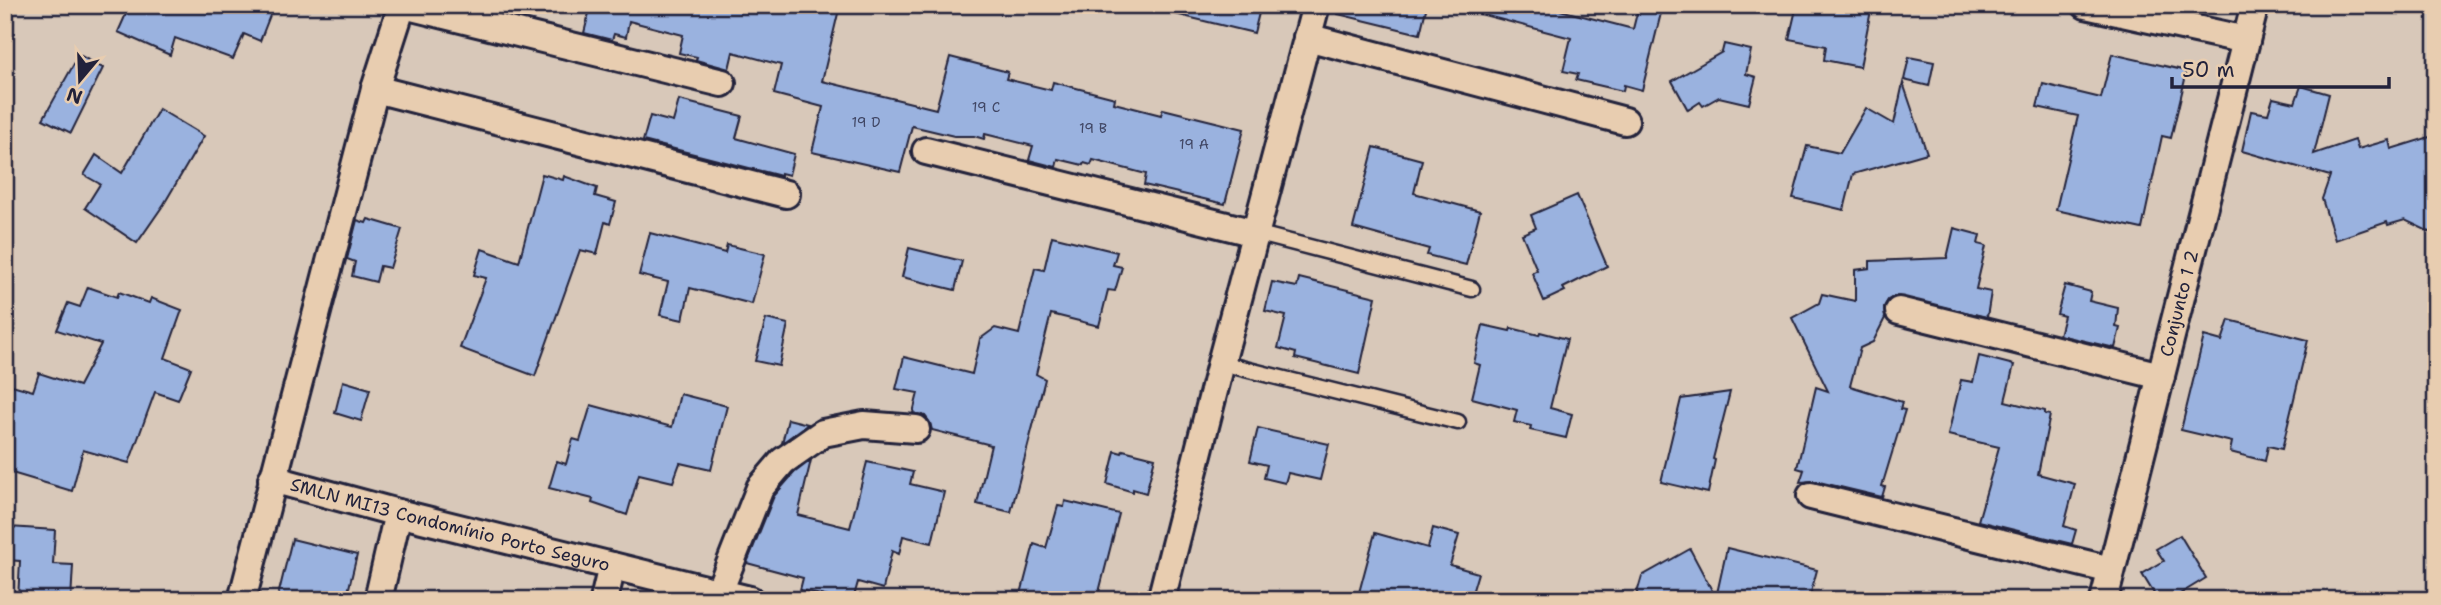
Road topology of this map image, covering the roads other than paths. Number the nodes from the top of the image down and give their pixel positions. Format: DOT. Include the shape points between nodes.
graph roads {
  1 [pos="403,5"];
  2 [pos="1316,5"];
  3 [pos="2086,5"];
  4 [pos="2255,5"];
  5 [pos="1307,37"];
  6 [pos="2246,40"];
  7 [pos="722,83"];
  8 [pos="375,89"];
  9 [pos="1625,121"];
  10 [pos="926,150"];
  11 [pos="786,194"];
  12 [pos="1255,233"];
  13 [pos="1472,289"];
  14 [pos="1899,311"];
  15 [pos="1221,363"];
  16 [pos="2161,376"];
  17 [pos="1458,422"];
  18 [pos="916,429"];
  19 [pos="272,479"];
  20 [pos="1811,496"];
  21 [pos="398,513"];
  22 [pos="612,566"];
  23 [pos="2111,570"];
  24 [pos="719,592"];
  25 [pos="242,600"];
  26 [pos="378,600"];
  27 [pos="604,600"];
  28 [pos="750,600"];
  29 [pos="1161,600"];
  30 [pos="2104,600"];
  1 -- 7 [label="street"];
  1 -- 8 [label="street"];
  2 -- 5 [label="street"];
  3 -- 6 [label="street"];
  4 -- 6 [label="street, Conjunto 1 2"];
  5 -- 9 [label="street"];
  5 -- 12 [label="street"];
  6 -- 16 [label="street, Conjunto 1 2"];
  8 -- 11 [label="street"];
  8 -- 19 [label="street"];
  10 -- 12 [label="street"];
  12 -- 13 [label="lane"];
  12 -- 15 [label="street"];
  14 -- 16 [label="street"];
  15 -- 17 [label="lane"];
  15 -- 29 [label="street"];
  16 -- 23 [label="street, Conjunto 1 2"];
  18 -- 24 [label="street" via="864,425 823,433 783,461 760,488"];
  19 -- 21 [label="street, SMLN MI13 Condomínio Porto Seguro"];
  19 -- 25 [label="street, SMLN MI13 Condomínio Porto Seguro"];
  20 -- 23 [label="street"];
  21 -- 22 [label="street, SMLN MI13 Condomínio Porto Seguro"];
  21 -- 26 [label="street"];
  22 -- 24 [label="street, SMLN MI13 Condomínio Porto Seguro"];
  22 -- 27 [label="street"];
  23 -- 30 [label="street, Conjunto 1 2"];
  24 -- 28 [label="street, SMLN MI13 Condomínio Porto Seguro"];
}
